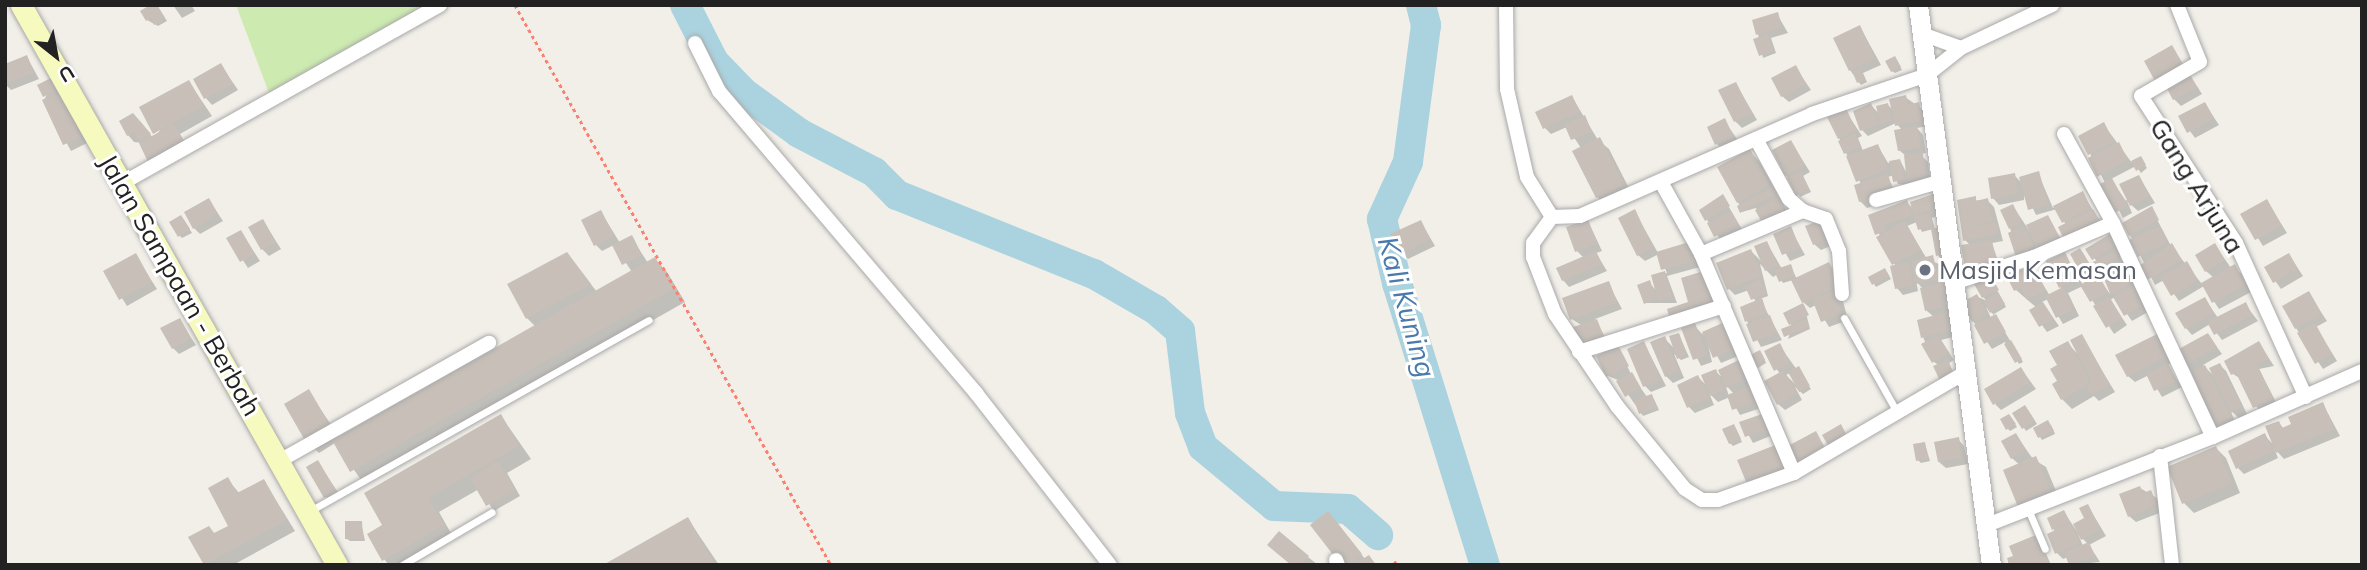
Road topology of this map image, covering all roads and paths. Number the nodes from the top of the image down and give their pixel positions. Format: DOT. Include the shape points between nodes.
graph roads {
  1 [pos="21,5"];
  2 [pos="440,5"];
  3 [pos="515,5"];
  4 [pos="1506,5"];
  5 [pos="1918,5"];
  6 [pos="2052,5"];
  7 [pos="2177,5"];
  8 [pos="1922,34"];
  9 [pos="695,43"];
  10 [pos="1961,48"];
  11 [pos="1927,75"];
  12 [pos="2064,134"];
  13 [pos="1756,139"];
  14 [pos="1942,181"];
  15 [pos="1661,182"];
  16 [pos="121,184"];
  17 [pos="1876,200"];
  18 [pos="1803,211"];
  19 [pos="1552,217"];
  20 [pos="2113,223"];
  21 [pos="1701,254"];
  22 [pos="1953,283"];
  23 [pos="1842,294"];
  24 [pos="1724,306"];
  25 [pos="1844,318"];
  26 [pos="649,320"];
  27 [pos="489,343"];
  28 [pos="1579,352"];
  29 [pos="1968,371"];
  30 [pos="2362,371"];
  31 [pos="2306,397"];
  32 [pos="1897,412"];
  33 [pos="2214,437"];
  34 [pos="2160,456"];
  35 [pos="281,460"];
  36 [pos="1794,473"];
  37 [pos="2028,509"];
  38 [pos="308,512"];
  39 [pos="492,512"];
  40 [pos="1987,525"];
  41 [pos="2045,549"];
  42 [pos="337,565"];
  43 [pos="402,565"];
  44 [pos="831,565"];
  45 [pos="1110,565"];
  46 [pos="1991,565"];
  47 [pos="2172,565"];
  1 -- 16 [label="main road, Jalan Sampaan - Berbah"];
  2 -- 16 [label="street"];
  3 -- 44 [label="path"];
  4 -- 19 [label="street" via="1507,89 1527,177"];
  5 -- 8 [label="street"];
  6 -- 10 [label="street"];
  7 -- 31 [label="street, Gang Arjuna" via="2200,62 2141,96 2236,243"];
  8 -- 10 [label="street"];
  8 -- 11 [label="street"];
  9 -- 45 [label="street" via="719,91 976,393"];
  10 -- 11 [label="street"];
  11 -- 13 [label="street" via="1812,114"];
  11 -- 14 [label="street"];
  12 -- 20 [label="street"];
  13 -- 15 [label="street"];
  13 -- 18 [label="street" via="1789,199"];
  14 -- 17 [label="street"];
  14 -- 22 [label="street"];
  15 -- 19 [label="street" via="1580,216"];
  15 -- 21 [label="street"];
  16 -- 35 [label="main road, Jalan Sampaan - Berbah"];
  18 -- 21 [label="street"];
  18 -- 23 [label="street" via="1826,219 1839,251"];
  19 -- 28 [label="street" via="1533,243 1533,257 1555,314"];
  20 -- 22 [label="street" via="2034,257"];
  20 -- 33 [label="street"];
  21 -- 24 [label="street"];
  22 -- 29 [label="street"];
  24 -- 28 [label="street"];
  24 -- 36 [label="street"];
  25 -- 32 [label="lane"];
  26 -- 38 [label="lane"];
  27 -- 35 [label="street"];
  28 -- 36 [label="street" via="1685,489 1702,500 1718,500"];
  29 -- 32 [label="street"];
  29 -- 40 [label="street"];
  30 -- 31 [label="street"];
  31 -- 33 [label="street"];
  32 -- 36 [label="street"];
  33 -- 34 [label="street"];
  34 -- 37 [label="street"];
  34 -- 47 [label="street"];
  35 -- 38 [label="main road, Jalan Sampaan - Berbah"];
  37 -- 40 [label="street"];
  37 -- 41 [label="lane"];
  38 -- 42 [label="main road, Jalan Sampaan - Berbah"];
  39 -- 43 [label="lane"];
  40 -- 46 [label="street"];
}
